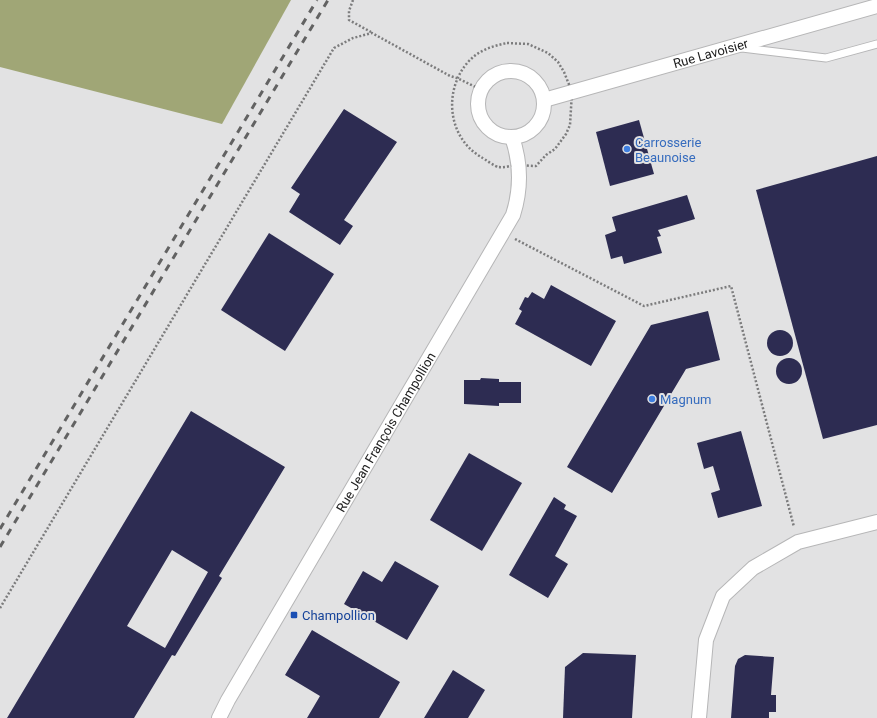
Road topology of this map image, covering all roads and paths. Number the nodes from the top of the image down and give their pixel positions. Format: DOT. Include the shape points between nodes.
graph roads {
  1 [pos="353,0"];
  2 [pos="877,6"];
  3 [pos="372,33"];
  4 [pos="877,44"];
  5 [pos="733,47"];
  6 [pos="457,78"];
  7 [pos="482,90"];
  8 [pos="572,92"];
  9 [pos="544,100"];
  10 [pos="512,137"];
  11 [pos="518,165"];
  12 [pos="504,233"];
  13 [pos="877,522"];
  14 [pos="798,542"];
  15 [pos="0,608"];
  16 [pos="219,718"];
  17 [pos="698,718"];
  1 -- 3 [label="path" via="349,20"];
  2 -- 5 [label="street, Rue Lavoisier"];
  3 -- 6 [label="path"];
  3 -- 15 [label="path" via="353,38 334,48"];
  4 -- 5 [label="lane" via="826,58"];
  5 -- 8 [label="street, Rue Lavoisier"];
  6 -- 7 [label="path"];
  6 -- 8 [label="path" via="469,60 487,48 507,43 528,44 548,53 558,62"];
  6 -- 11 [label="path" via="452,98 452,118 460,137 474,153 499,168"];
  7 -- 9 [label="street" via="494,76 503,72 516,72 536,83"];
  7 -- 10 [label="street" via="478,108 486,126 503,136"];
  8 -- 9 [label="street, Rue Lavoisier"];
  8 -- 11 [label="path" via="570,125 555,149 536,166"];
  9 -- 10 [label="street" via="544,109 536,125 530,131"];
  10 -- 11 [label="street, Rue Jean François Champollion"];
  11 -- 12 [label="street, Rue Jean François Champollion" via="518,199"];
  12 -- 14 [label="path" via="644,306 731,286"];
  12 -- 16 [label="street, Rue Jean François Champollion"];
  13 -- 14 [label="street"];
  14 -- 17 [label="street" via="753,568 723,596 706,640"];
}
